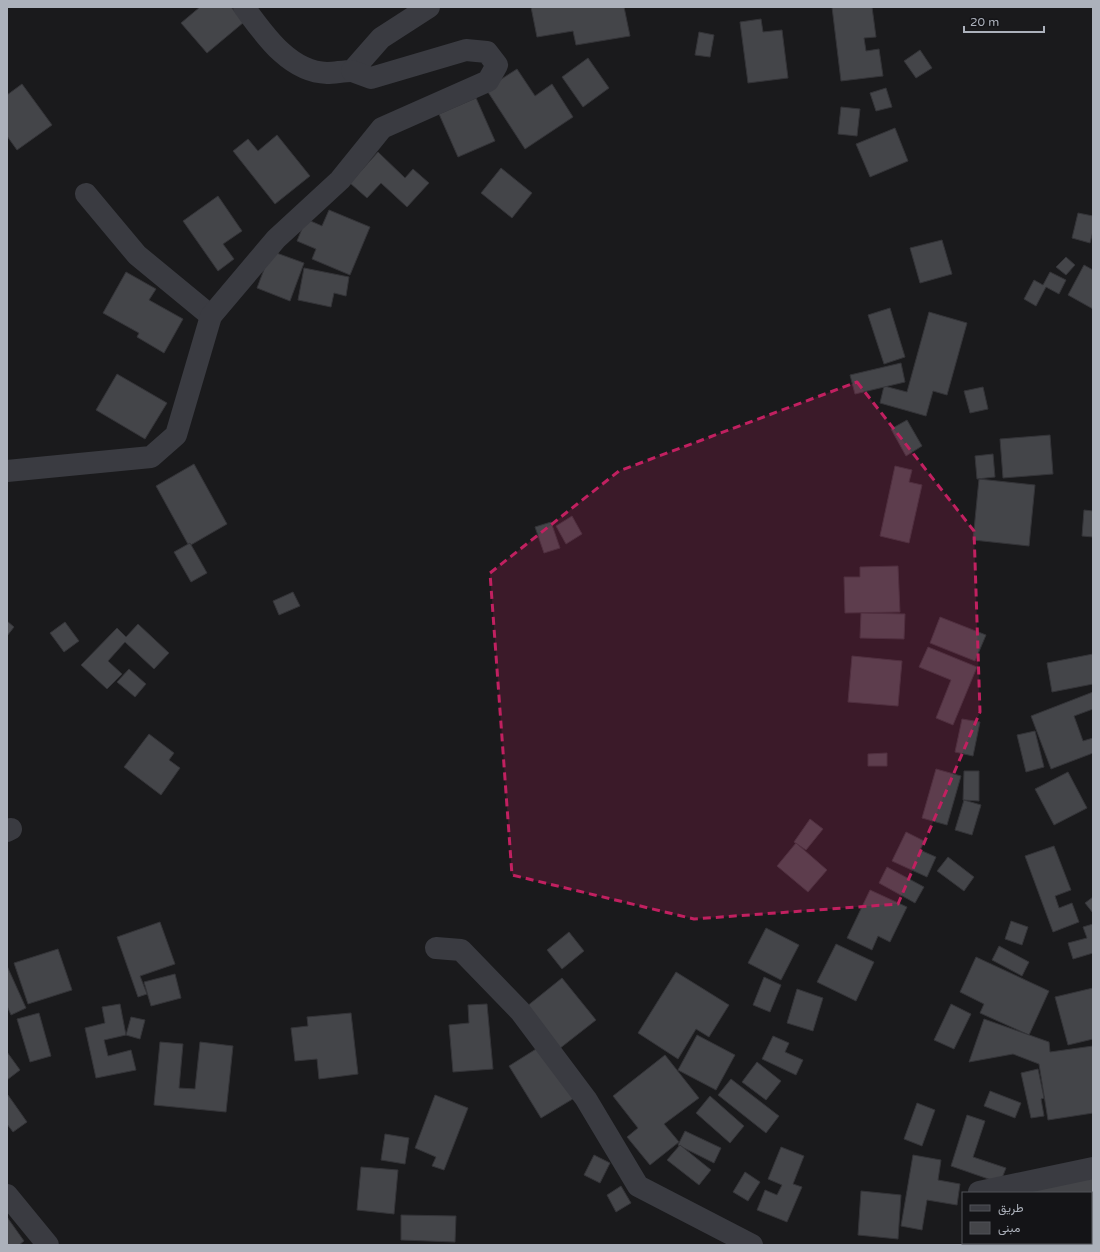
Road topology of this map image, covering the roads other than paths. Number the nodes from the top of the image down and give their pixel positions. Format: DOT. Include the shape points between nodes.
graph roads {
  1 [pos="244,7"];
  2 [pos="429,7"];
  3 [pos="352,71"];
  4 [pos="86,194"];
  5 [pos="211,316"];
  6 [pos="7,471"];
  7 [pos="436,948"];
  8 [pos="1093,1168"];
  9 [pos="979,1192"];
  10 [pos="7,1195"];
  11 [pos="48,1245"];
  12 [pos="752,1245"];
  1 -- 3 [label="street" via="266,37 297,65 325,73"];
  2 -- 3 [label="street" via="381,38"];
  3 -- 5 [label="street" via="371,78 466,50 487,52 497,65 488,81 382,128 340,180 276,239"];
  4 -- 5 [label="street" via="137,255"];
  5 -- 6 [label="street" via="176,435 151,457"];
  7 -- 12 [label="street" via="461,950 520,1011 586,1099 638,1186"];
  8 -- 9 [label="street"];
  10 -- 11 [label="street"];
}
